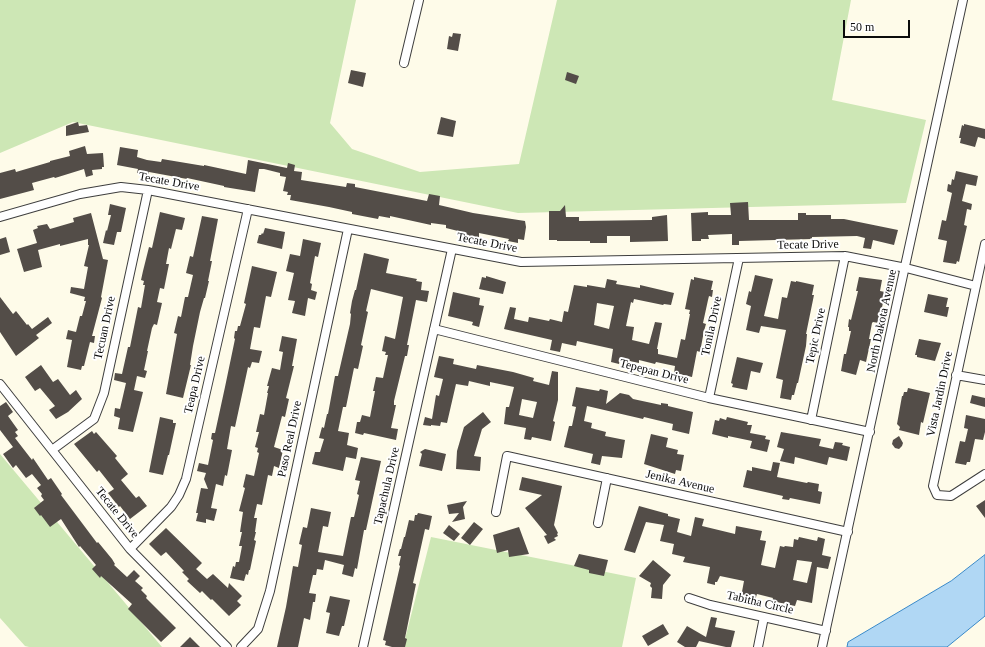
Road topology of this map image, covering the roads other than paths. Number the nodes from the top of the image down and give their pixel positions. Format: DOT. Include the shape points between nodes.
graph roads {
  1 [pos="418,0"];
  2 [pos="963,0"];
  3 [pos="404,63"];
  4 [pos="148,190"];
  5 [pos="248,209"];
  6 [pos="0,217"];
  7 [pos="348,229"];
  8 [pos="985,244"];
  9 [pos="452,249"];
  10 [pos="845,256"];
  11 [pos="739,258"];
  12 [pos="906,268"];
  13 [pos="976,286"];
  14 [pos="434,330"];
  15 [pos="956,374"];
  16 [pos="985,380"];
  17 [pos="0,384"];
  18 [pos="709,398"];
  19 [pos="811,420"];
  20 [pos="870,432"];
  21 [pos="52,450"];
  22 [pos="985,474"];
  23 [pos="608,478"];
  24 [pos="496,512"];
  25 [pos="598,523"];
  26 [pos="848,532"];
  27 [pos="130,549"];
  28 [pos="689,598"];
  29 [pos="764,617"];
  30 [pos="826,630"];
  31 [pos="227,647"];
  32 [pos="241,647"];
  33 [pos="363,647"];
  34 [pos="758,647"];
  35 [pos="822,647"];
  1 -- 3 [label="street"];
  2 -- 12 [label="street, North Dakota Avenue"];
  4 -- 5 [label="street, Tecate Drive"];
  4 -- 6 [label="street, Tecate Drive" via="121,187 80,194"];
  4 -- 21 [label="street, Tecuan Drive" via="104,393 94,419"];
  5 -- 7 [label="street, Tecate Drive"];
  5 -- 27 [label="street, Teapa Drive" via="186,479 180,495 171,507"];
  7 -- 9 [label="street, Tecate Drive"];
  7 -- 32 [label="street, Paso Real Drive" via="270,591 258,629"];
  8 -- 13 [label="street, Vista Jardin Drive"];
  9 -- 11 [label="street, Tecate Drive" via="521,262"];
  9 -- 14 [label="street, Tapachula Drive"];
  10 -- 11 [label="street, Tecate Drive"];
  10 -- 12 [label="street, Tecate Drive"];
  10 -- 19 [label="street, Tepic Drive"];
  11 -- 18 [label="street, Tonila Drive"];
  12 -- 13 [label="street, Tecate Drive"];
  12 -- 20 [label="street, North Dakota Avenue"];
  13 -- 15 [label="street, Vista Jardin Drive"];
  14 -- 18 [label="street, Tepepan Drive"];
  14 -- 33 [label="street, Tapachula Drive"];
  15 -- 16 [label="street"];
  15 -- 22 [label="street, Vista Jardin Drive" via="933,486 937,495 951,496"];
  17 -- 21 [label="street, Tecate Drive"];
  18 -- 19 [label="street, Tepepan Drive"];
  19 -- 20 [label="street, Tepepan Drive"];
  20 -- 26 [label="street, North Dakota Avenue"];
  21 -- 27 [label="street, Tecate Drive"];
  23 -- 24 [label="street, Jenika Avenue" via="507,456"];
  23 -- 25 [label="street"];
  23 -- 26 [label="street, Jenika Avenue"];
  26 -- 30 [label="street, North Dakota Avenue"];
  27 -- 31 [label="street, Tecate Drive"];
  28 -- 29 [label="street, Tabitha Circle"];
  29 -- 30 [label="street, Tabitha Circle"];
  29 -- 34 [label="street"];
  30 -- 35 [label="street, North Dakota Avenue"];
}
